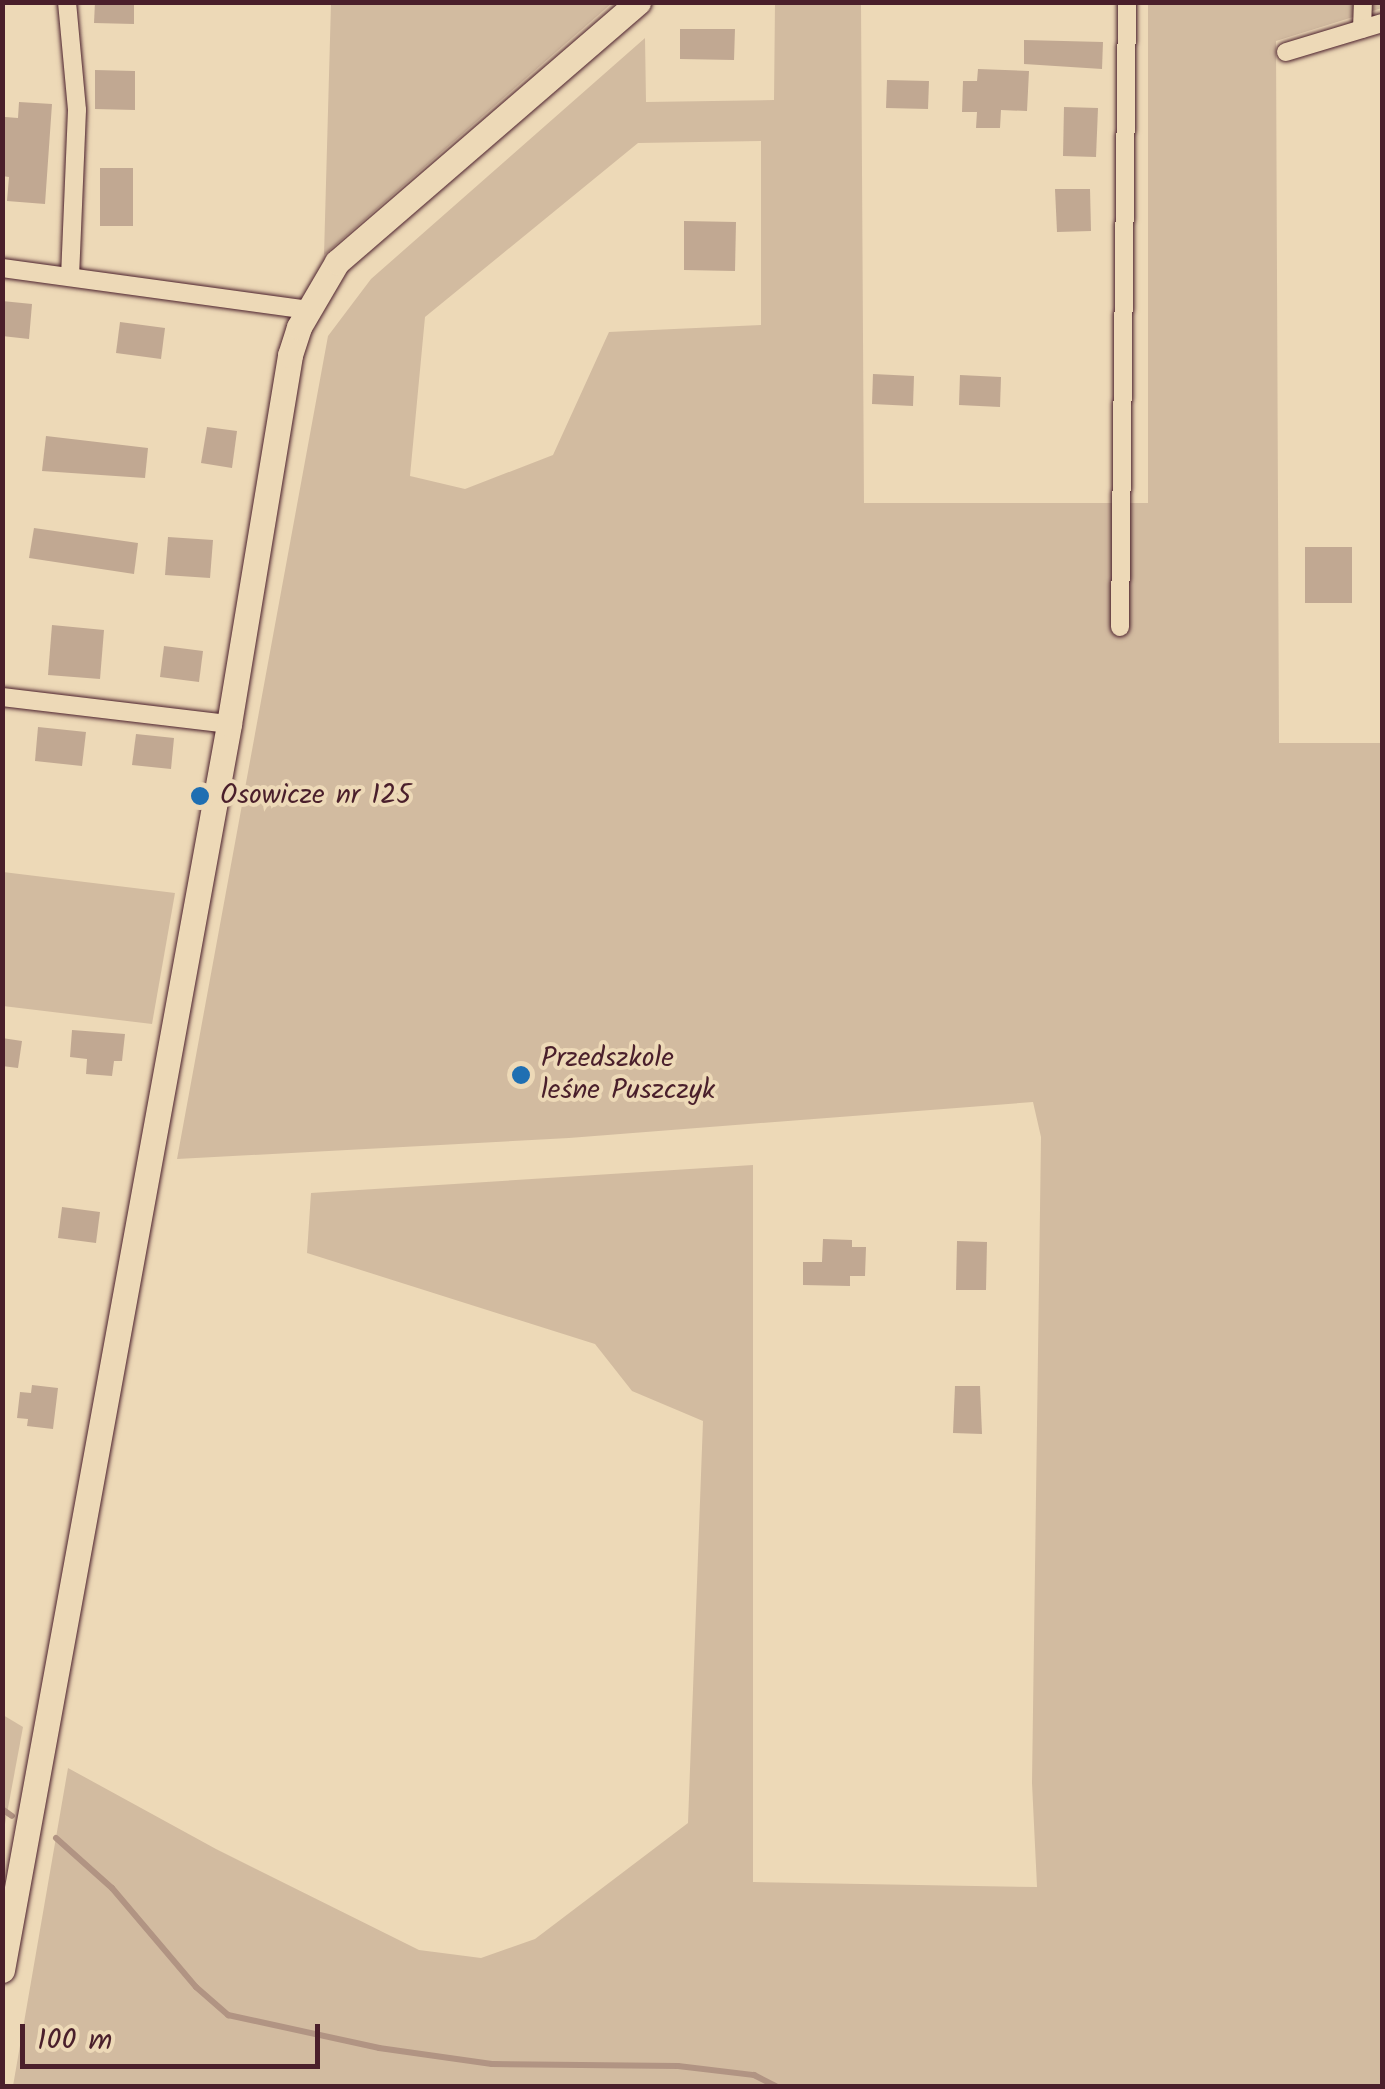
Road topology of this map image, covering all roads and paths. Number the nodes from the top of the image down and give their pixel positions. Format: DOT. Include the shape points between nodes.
graph roads {
  1 [pos="67,2"];
  2 [pos="638,2"];
  3 [pos="1127,2"];
  4 [pos="1362,2"];
  5 [pos="1382,23"];
  6 [pos="1362,29"];
  7 [pos="1286,52"];
  8 [pos="2,268"];
  9 [pos="70,276"];
  10 [pos="307,310"];
  11 [pos="1120,628"];
  12 [pos="2,696"];
  13 [pos="229,724"];
  14 [pos="2,1970"];
  1 -- 9 [label="street" via="77,110"];
  2 -- 10 [label="street" via="337,262"];
  3 -- 11 [label="street"];
  4 -- 6 [label="street"];
  5 -- 6 [label="street"];
  6 -- 7 [label="street"];
  8 -- 9 [label="street"];
  9 -- 10 [label="street"];
  10 -- 13 [label="street" via="290,355"];
  12 -- 13 [label="street"];
  13 -- 14 [label="street"];
}
